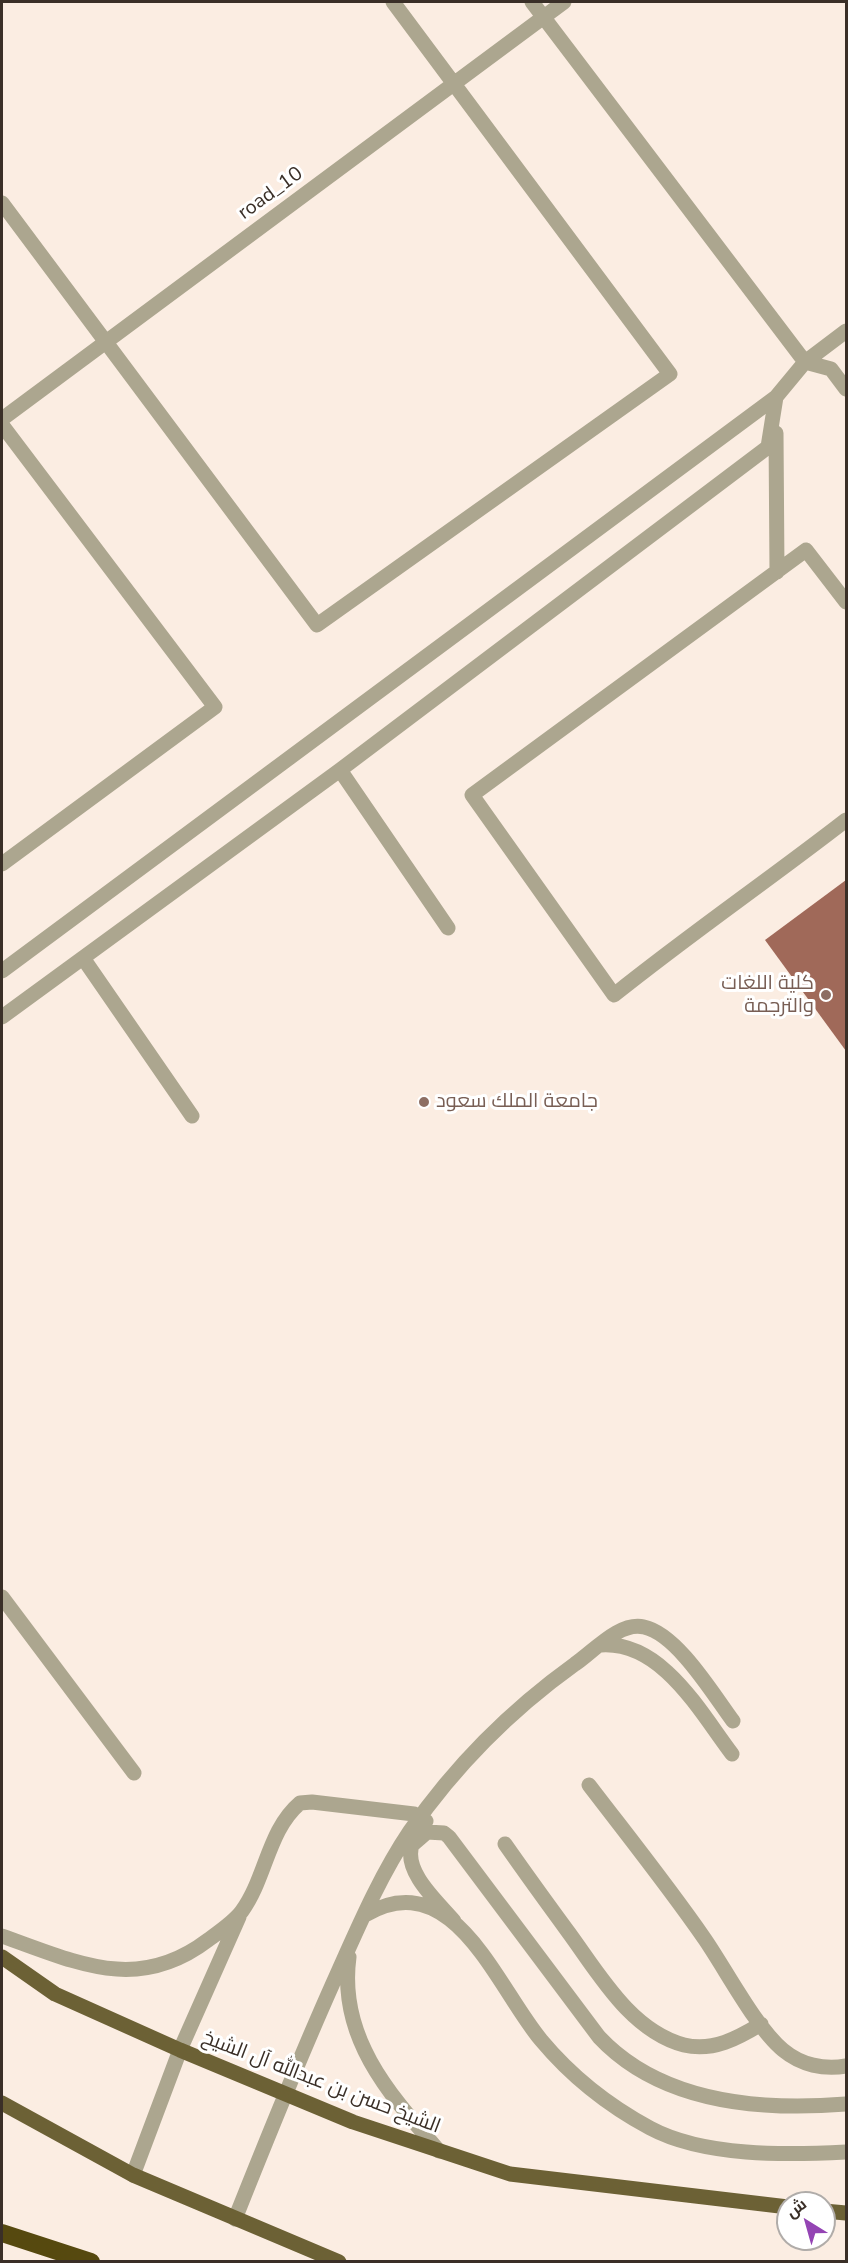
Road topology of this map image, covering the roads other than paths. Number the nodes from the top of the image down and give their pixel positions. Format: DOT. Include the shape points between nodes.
graph roads {
  1 [pos="393,2"];
  2 [pos="532,2"];
  3 [pos="564,2"];
  4 [pos="543,16"];
  5 [pos="455,85"];
  6 [pos="2,203"];
  7 [pos="846,332"];
  8 [pos="105,342"];
  9 [pos="806,362"];
  10 [pos="846,389"];
  11 [pos="776,397"];
  12 [pos="2,419"];
  13 [pos="2,425"];
  14 [pos="777,572"];
  15 [pos="846,602"];
  16 [pos="340,770"];
  17 [pos="846,820"];
  18 [pos="2,864"];
  19 [pos="448,928"];
  20 [pos="83,958"];
  21 [pos="2,971"];
  22 [pos="2,1017"];
  23 [pos="192,1116"];
  24 [pos="2,1597"];
  25 [pos="601,1645"];
  26 [pos="733,1721"];
  27 [pos="732,1754"];
  28 [pos="134,1773"];
  29 [pos="589,1785"];
  30 [pos="420,1817"];
  31 [pos="444,1833"];
  32 [pos="505,1844"];
  33 [pos="242,1911"];
  34 [pos="365,1916"];
  35 [pos="454,1921"];
  36 [pos="356,1931"];
  37 [pos="2,1936"];
  38 [pos="2,1957"];
  39 [pos="761,2024"];
  40 [pos="180,2050"];
  41 [pos="846,2066"];
  42 [pos="285,2092"];
  43 [pos="2,2103"];
  44 [pos="846,2104"];
  45 [pos="439,2151"];
  46 [pos="846,2152"];
  47 [pos="133,2175"];
  48 [pos="776,2206"];
  49 [pos="235,2219"];
  50 [pos="2,2233"];
  51 [pos="91,2262"];
  52 [pos="339,2262"];
  1 -- 5 [label="lane"];
  2 -- 4 [label="lane"];
  3 -- 4 [label="lane, road_10"];
  4 -- 5 [label="lane, road_10"];
  4 -- 9 [label="lane"];
  5 -- 8 [label="lane, road_10"];
  5 -- 8 [label="lane" via="670,375 317,625"];
  6 -- 8 [label="lane"];
  7 -- 9 [label="lane"];
  8 -- 12 [label="lane, road_10"];
  9 -- 10 [label="lane" via="831,369"];
  9 -- 11 [label="lane"];
  11 -- 14 [label="lane"];
  11 -- 16 [label="lane" via="768,447"];
  11 -- 21 [label="lane"];
  13 -- 18 [label="lane" via="214,707"];
  14 -- 15 [label="lane" via="806,550"];
  14 -- 17 [label="lane" via="472,795 614,995"];
  16 -- 19 [label="lane"];
  16 -- 20 [label="lane"];
  20 -- 22 [label="lane"];
  20 -- 23 [label="lane"];
  24 -- 28 [label="lane"];
  25 -- 26 [label="lane" via="634,1626 655,1630 670,1641"];
  25 -- 27 [label="lane" via="628,1646 662,1668"];
  25 -- 30 [label="lane" via="536,1693 491,1734"];
  29 -- 39 [label="lane" via="703,1937"];
  30 -- 31 [label="lane"];
  30 -- 33 [label="lane" via="300,1803 285,1819"];
  30 -- 34 [label="lane" via="394,1857"];
  31 -- 35 [label="lane" via="422,1834 412,1845 410,1858 428,1891"];
  31 -- 44 [label="lane" via="599,2037 638,2070 748,2105 799,2108"];
  32 -- 39 [label="lane" via="616,1997 645,2024 686,2045 706,2046 726,2044"];
  33 -- 37 [label="lane" via="200,1946 174,1961 132,1971 87,1966"];
  33 -- 40 [label="lane"];
  34 -- 35 [label="lane" via="394,1902 410,1900 431,1906"];
  34 -- 36 [label="lane"];
  35 -- 46 [label="lane" via="489,1963 541,2041 612,2105 652,2129 696,2144 759,2152"];
  36 -- 42 [label="lane"];
  36 -- 45 [label="lane" via="347,1980 359,2041 378,2077"];
  38 -- 40 [label="main road, الشيخ حسن بن عبدالله آل الشيخ" via="54,1994"];
  39 -- 41 [label="lane" via="797,2060 828,2068"];
  40 -- 42 [label="main road, الشيخ حسن بن عبدالله آل الشيخ"];
  40 -- 47 [label="lane"];
  42 -- 45 [label="main road, الشيخ حسن بن عبدالله آل الشيخ" via="353,2122"];
  42 -- 49 [label="lane"];
  43 -- 47 [label="main road"];
  45 -- 48 [label="main road, الشيخ حسن بن عبدالله آل الشيخ" via="510,2174"];
  47 -- 49 [label="main road"];
  49 -- 52 [label="main road"];
  50 -- 51 [label="highway"];
}
